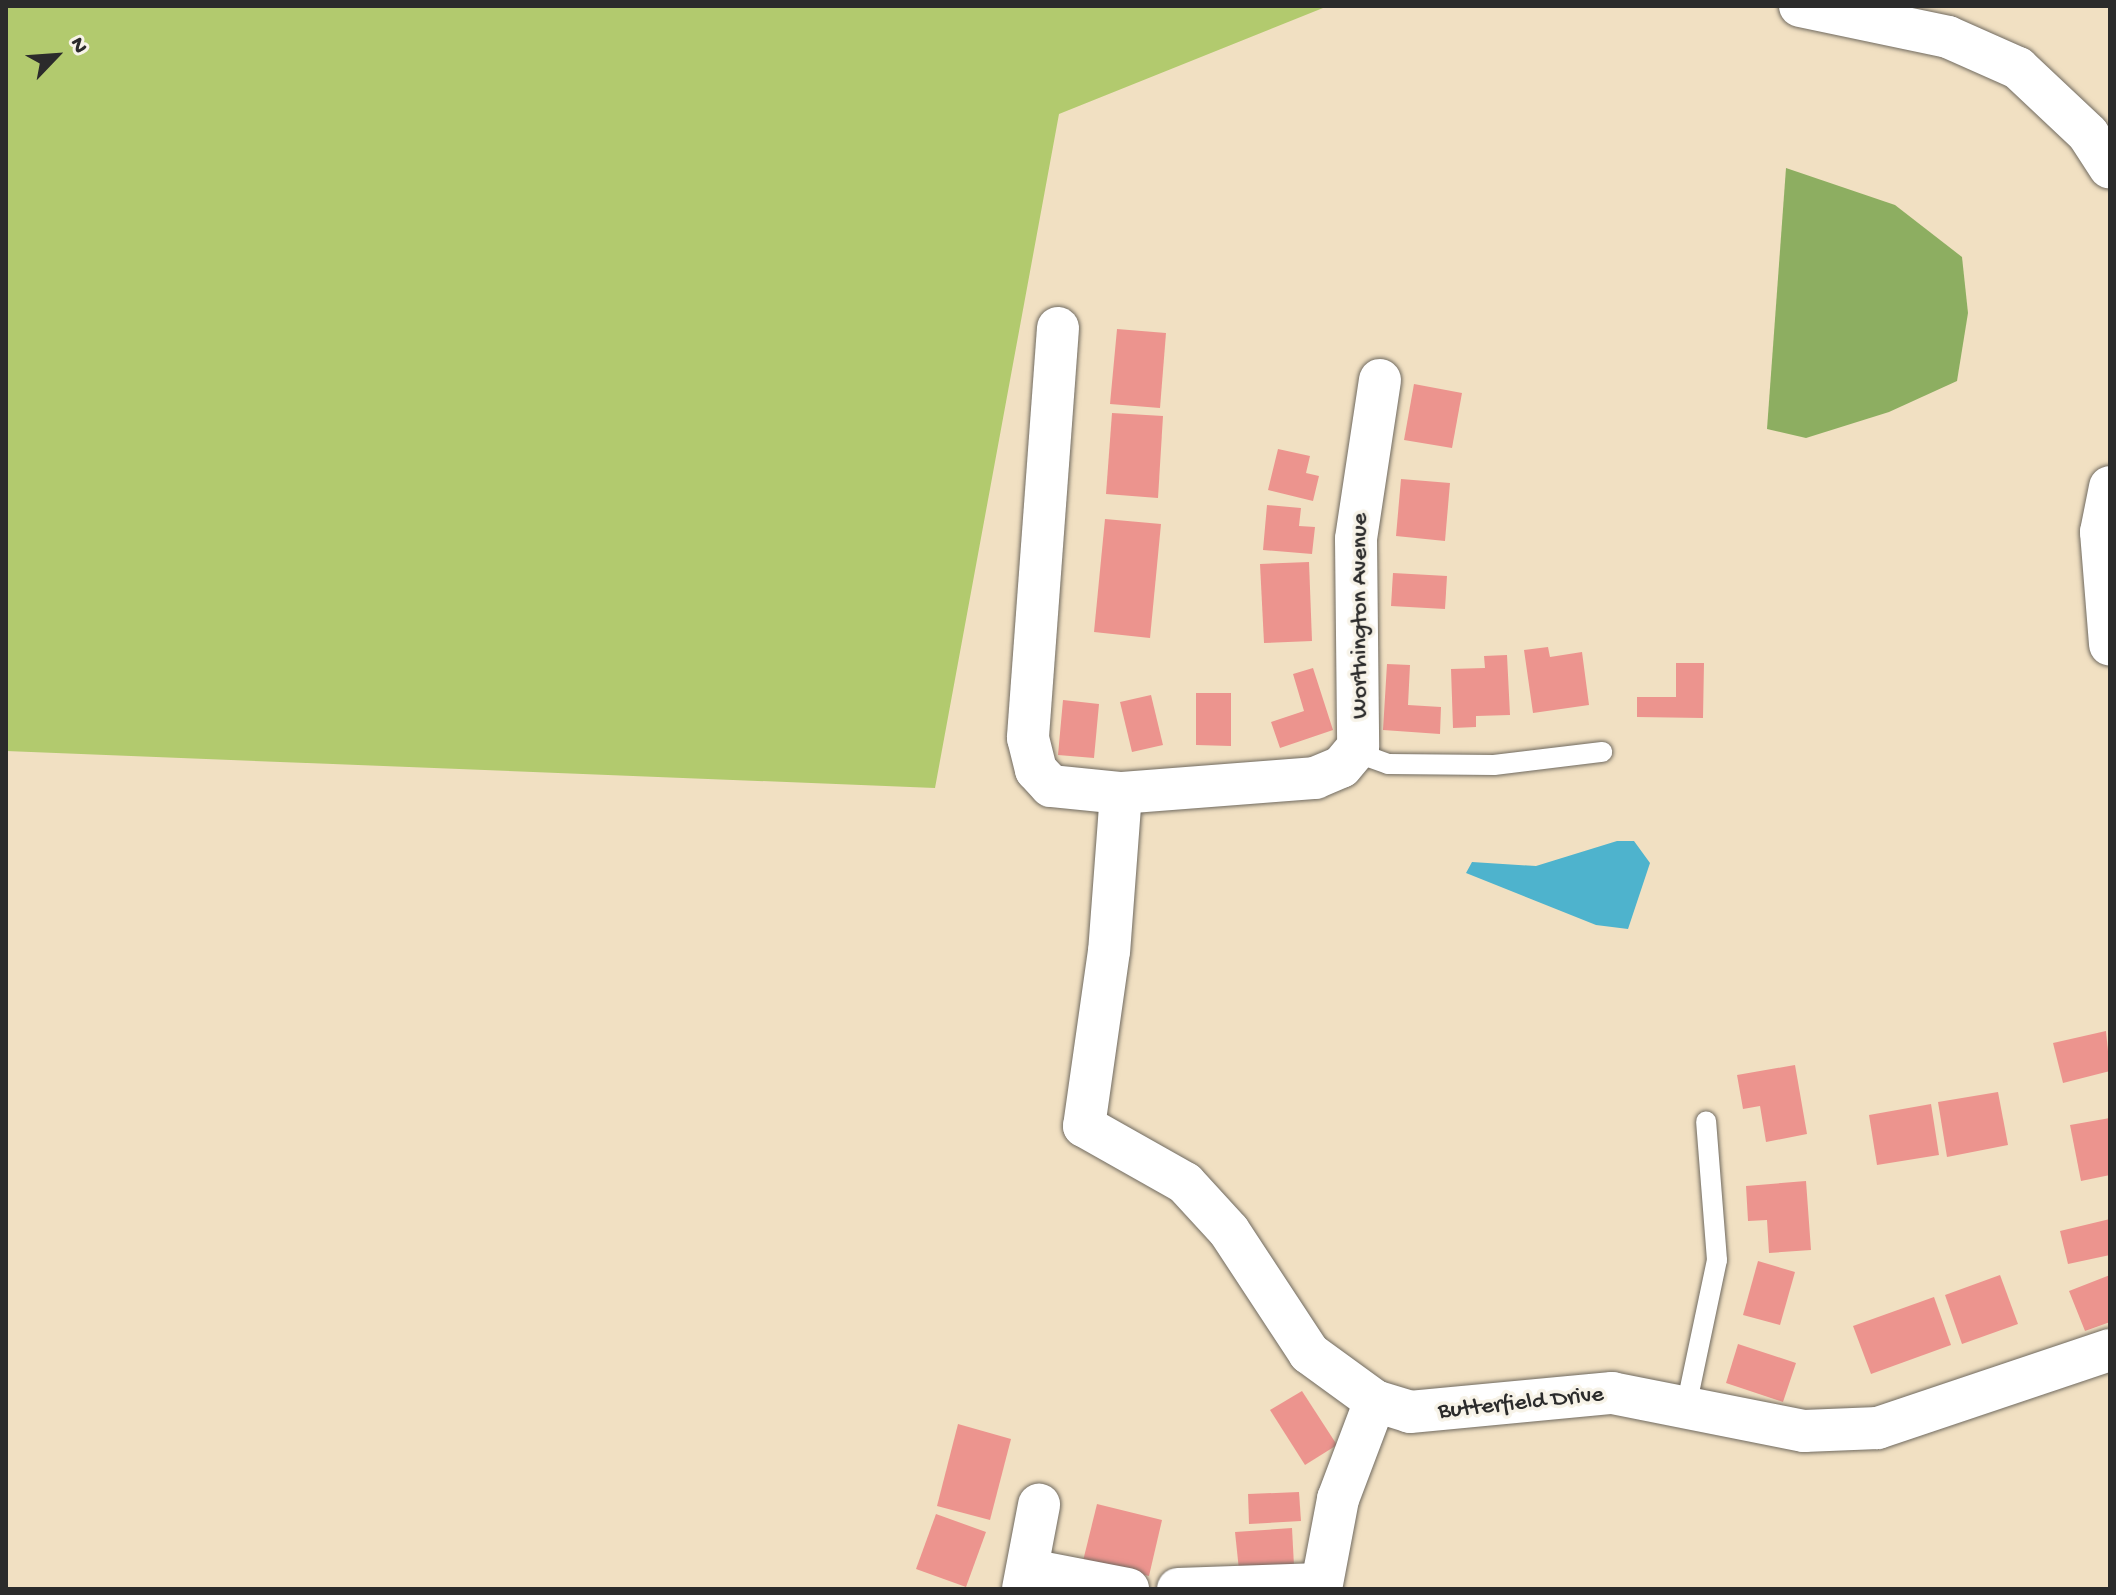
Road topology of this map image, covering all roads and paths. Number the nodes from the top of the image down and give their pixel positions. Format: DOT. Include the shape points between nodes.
graph roads {
  1 [pos="1800,6"];
  2 [pos="2110,168"];
  3 [pos="1058,328"];
  4 [pos="1380,380"];
  5 [pos="2110,487"];
  6 [pos="2110,645"];
  7 [pos="1355,752"];
  8 [pos="1602,752"];
  9 [pos="1121,793"];
  10 [pos="1706,1121"];
  11 [pos="2110,1350"];
  12 [pos="1375,1401"];
  13 [pos="1686,1407"];
  14 [pos="1039,1505"];
  15 [pos="1026,1580"];
  16 [pos="1320,1586"];
  17 [pos="1128,1589"];
  18 [pos="1178,1589"];
  1 -- 2 [label="street" via="1948,37 2018,68 2056,99"];
  3 -- 9 [label="street, Worthington Avenue" via="1028,738 1036,770 1051,786"];
  4 -- 7 [label="street, Worthington Avenue" via="1356,539 1363,708"];
  5 -- 6 [label="street" via="2101,532"];
  7 -- 8 [label="lane" via="1388,764 1494,765"];
  7 -- 9 [label="street, Worthington Avenue" via="1315,778"];
  9 -- 12 [label="street, Butterfield Drive" via="1109,951 1084,1126 1136,1150 1202,1199 1309,1353"];
  10 -- 13 [label="lane" via="1717,1260"];
  11 -- 13 [label="street, Butterfield Drive" via="1878,1428 1804,1431"];
  12 -- 13 [label="street, Butterfield Drive" via="1434,1414 1592,1393"];
  12 -- 16 [label="street" via="1338,1499"];
  14 -- 15 [label="street"];
  15 -- 17 [label="street"];
  16 -- 18 [label="street"];
}
